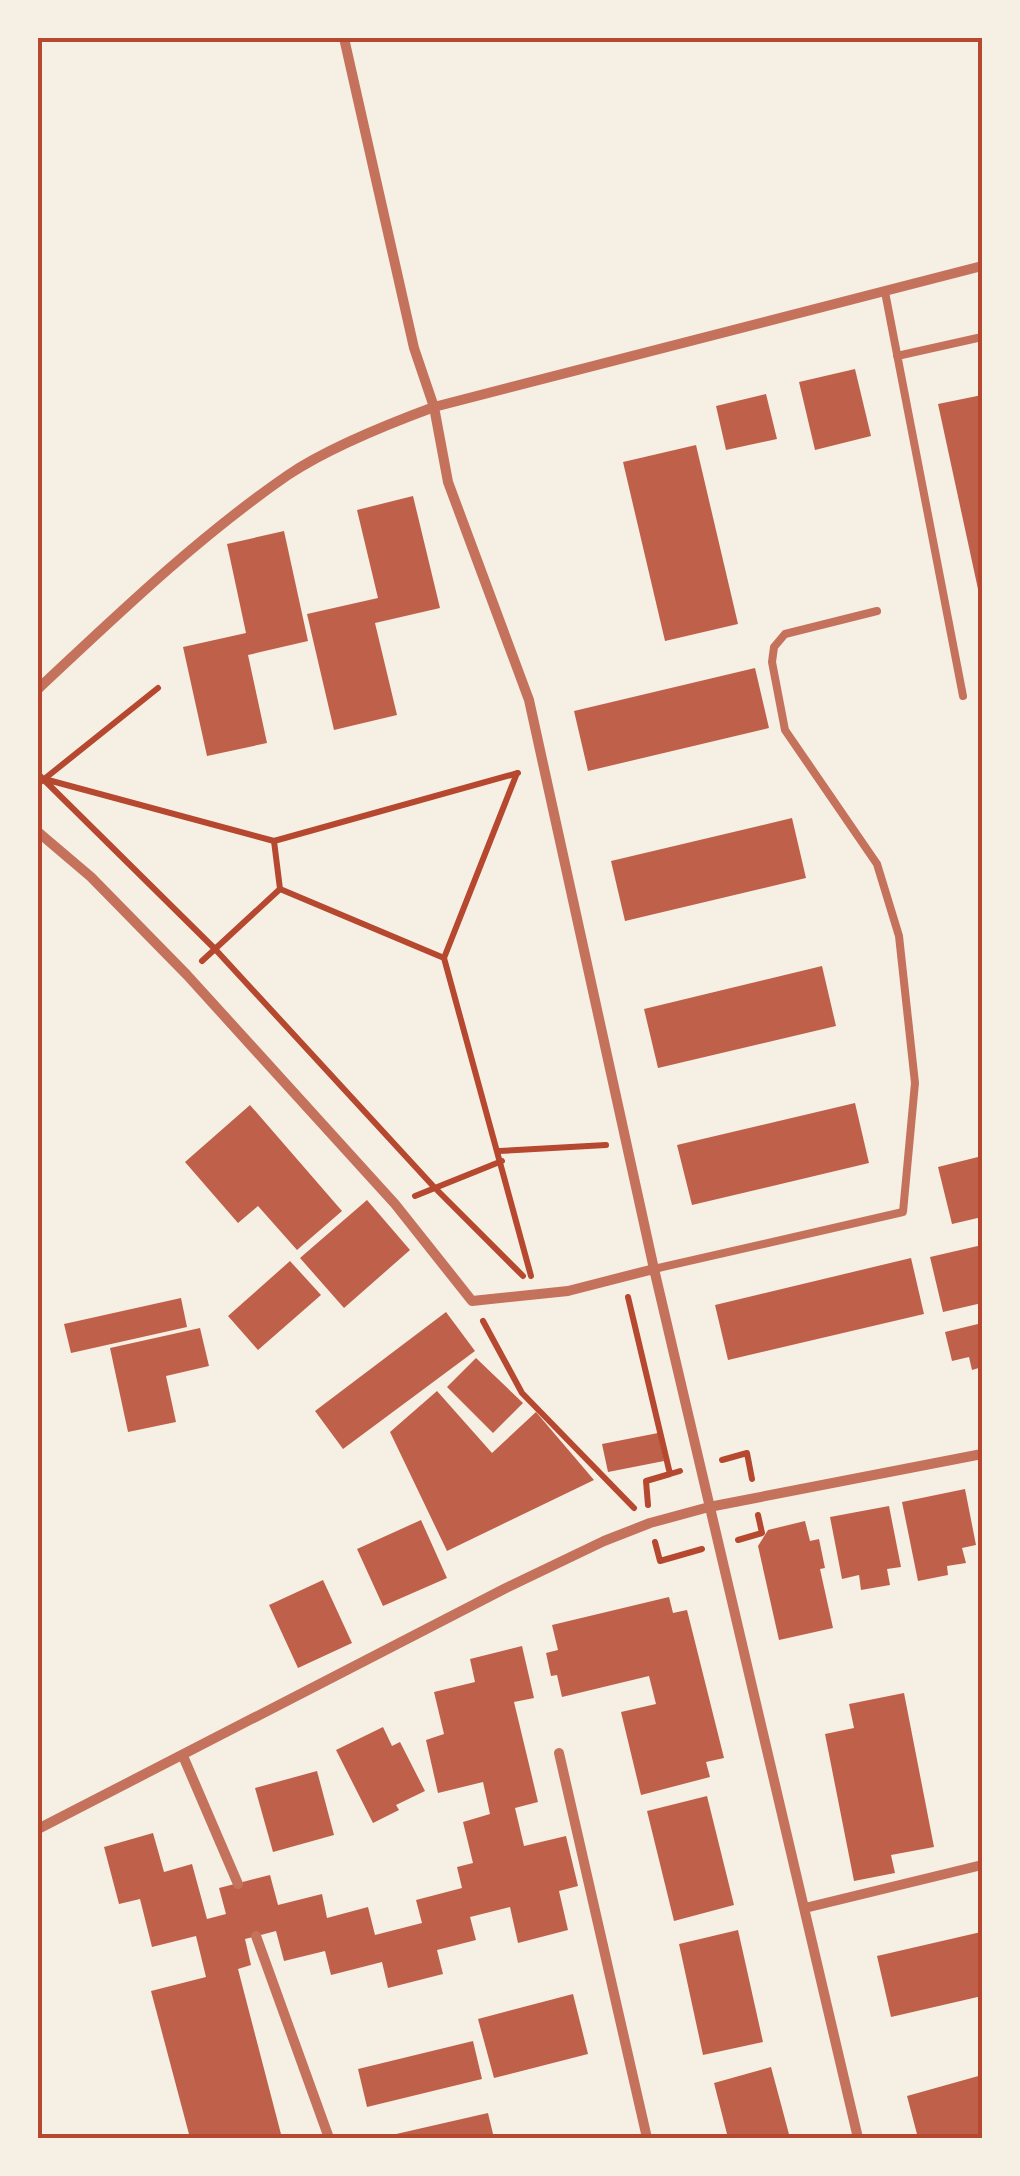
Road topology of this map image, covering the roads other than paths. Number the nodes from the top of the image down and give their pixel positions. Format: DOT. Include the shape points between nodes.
graph roads {
  1 [pos="344,38"];
  2 [pos="982,266"];
  3 [pos="884,292"];
  4 [pos="982,337"];
  5 [pos="897,356"];
  6 [pos="434,407"];
  7 [pos="878,612"];
  8 [pos="38,689"];
  9 [pos="963,696"];
  10 [pos="38,832"];
  11 [pos="654,1269"];
  12 [pos="982,1454"];
  13 [pos="709,1507"];
  14 [pos="559,1753"];
  15 [pos="183,1756"];
  16 [pos="38,1829"];
  17 [pos="982,1865"];
  18 [pos="238,1884"];
  19 [pos="805,1908"];
  20 [pos="256,1936"];
  21 [pos="329,2138"];
  22 [pos="647,2138"];
  23 [pos="858,2138"];
  1 -- 6 [label="street" via="414,348"];
  2 -- 3 [label="street"];
  3 -- 5 [label="lane"];
  3 -- 6 [label="street"];
  4 -- 5 [label="lane"];
  5 -- 9 [label="lane"];
  6 -- 8 [label="street" via="290,474"];
  6 -- 11 [label="street" via="448,482 528,700"];
  7 -- 11 [label="lane" via="785,634 772,662 784,730 876,864 899,936 914,1082 903,1212"];
  10 -- 11 [label="street" via="187,975 395,1204 472,1301 568,1291"];
  11 -- 13 [label="street"];
  12 -- 13 [label="street"];
  13 -- 15 [label="street" via="604,1540"];
  13 -- 19 [label="street"];
  14 -- 22 [label="street"];
  15 -- 16 [label="street"];
  15 -- 18 [label="street"];
  17 -- 19 [label="street"];
  19 -- 23 [label="street"];
  20 -- 21 [label="street"];
}
